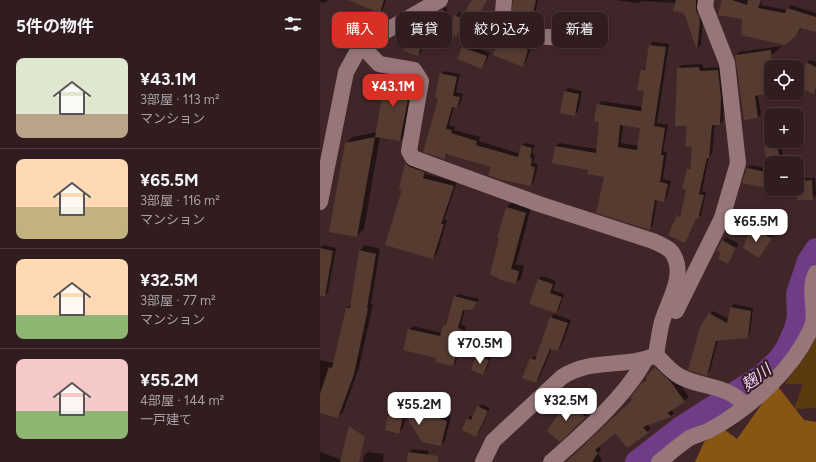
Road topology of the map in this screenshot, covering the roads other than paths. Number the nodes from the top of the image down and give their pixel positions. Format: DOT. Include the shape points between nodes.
graph roads {
  1 [pos="440,0"];
  2 [pos="504,0"];
  3 [pos="706,0"];
  4 [pos="388,30"];
  5 [pos="552,37"];
  6 [pos="362,48"];
  7 [pos="364,48"];
  8 [pos="320,202"];
  9 [pos="816,273"];
  10 [pos="660,335"];
  11 [pos="650,358"];
  12 [pos="744,403"];
  13 [pos="483,462"];
  14 [pos="551,462"];
  15 [pos="659,462"];
  1 -- 4 [label="street"];
  2 -- 5 [label="street" via="503,12 497,27 506,35"];
  3 -- 10 [label="street" via="705,7 727,63 738,163 722,218 668,329"];
  6 -- 8 [label="street" via="346,72"];
  7 -- 10 [label="street" via="379,64 414,70 422,81 409,151 413,158 539,204 653,241 668,249 673,254 677,270 675,289"];
  9 -- 12 [label="street" via="813,294 814,323 796,357 779,378"];
  10 -- 11 [label="street"];
  11 -- 12 [label="street" via="683,378 725,390"];
  11 -- 13 [label="street" via="599,364 574,370 493,441"];
  11 -- 14 [label="street" via="619,396"];
  12 -- 15 [label="street" via="708,431 690,438"];
}
